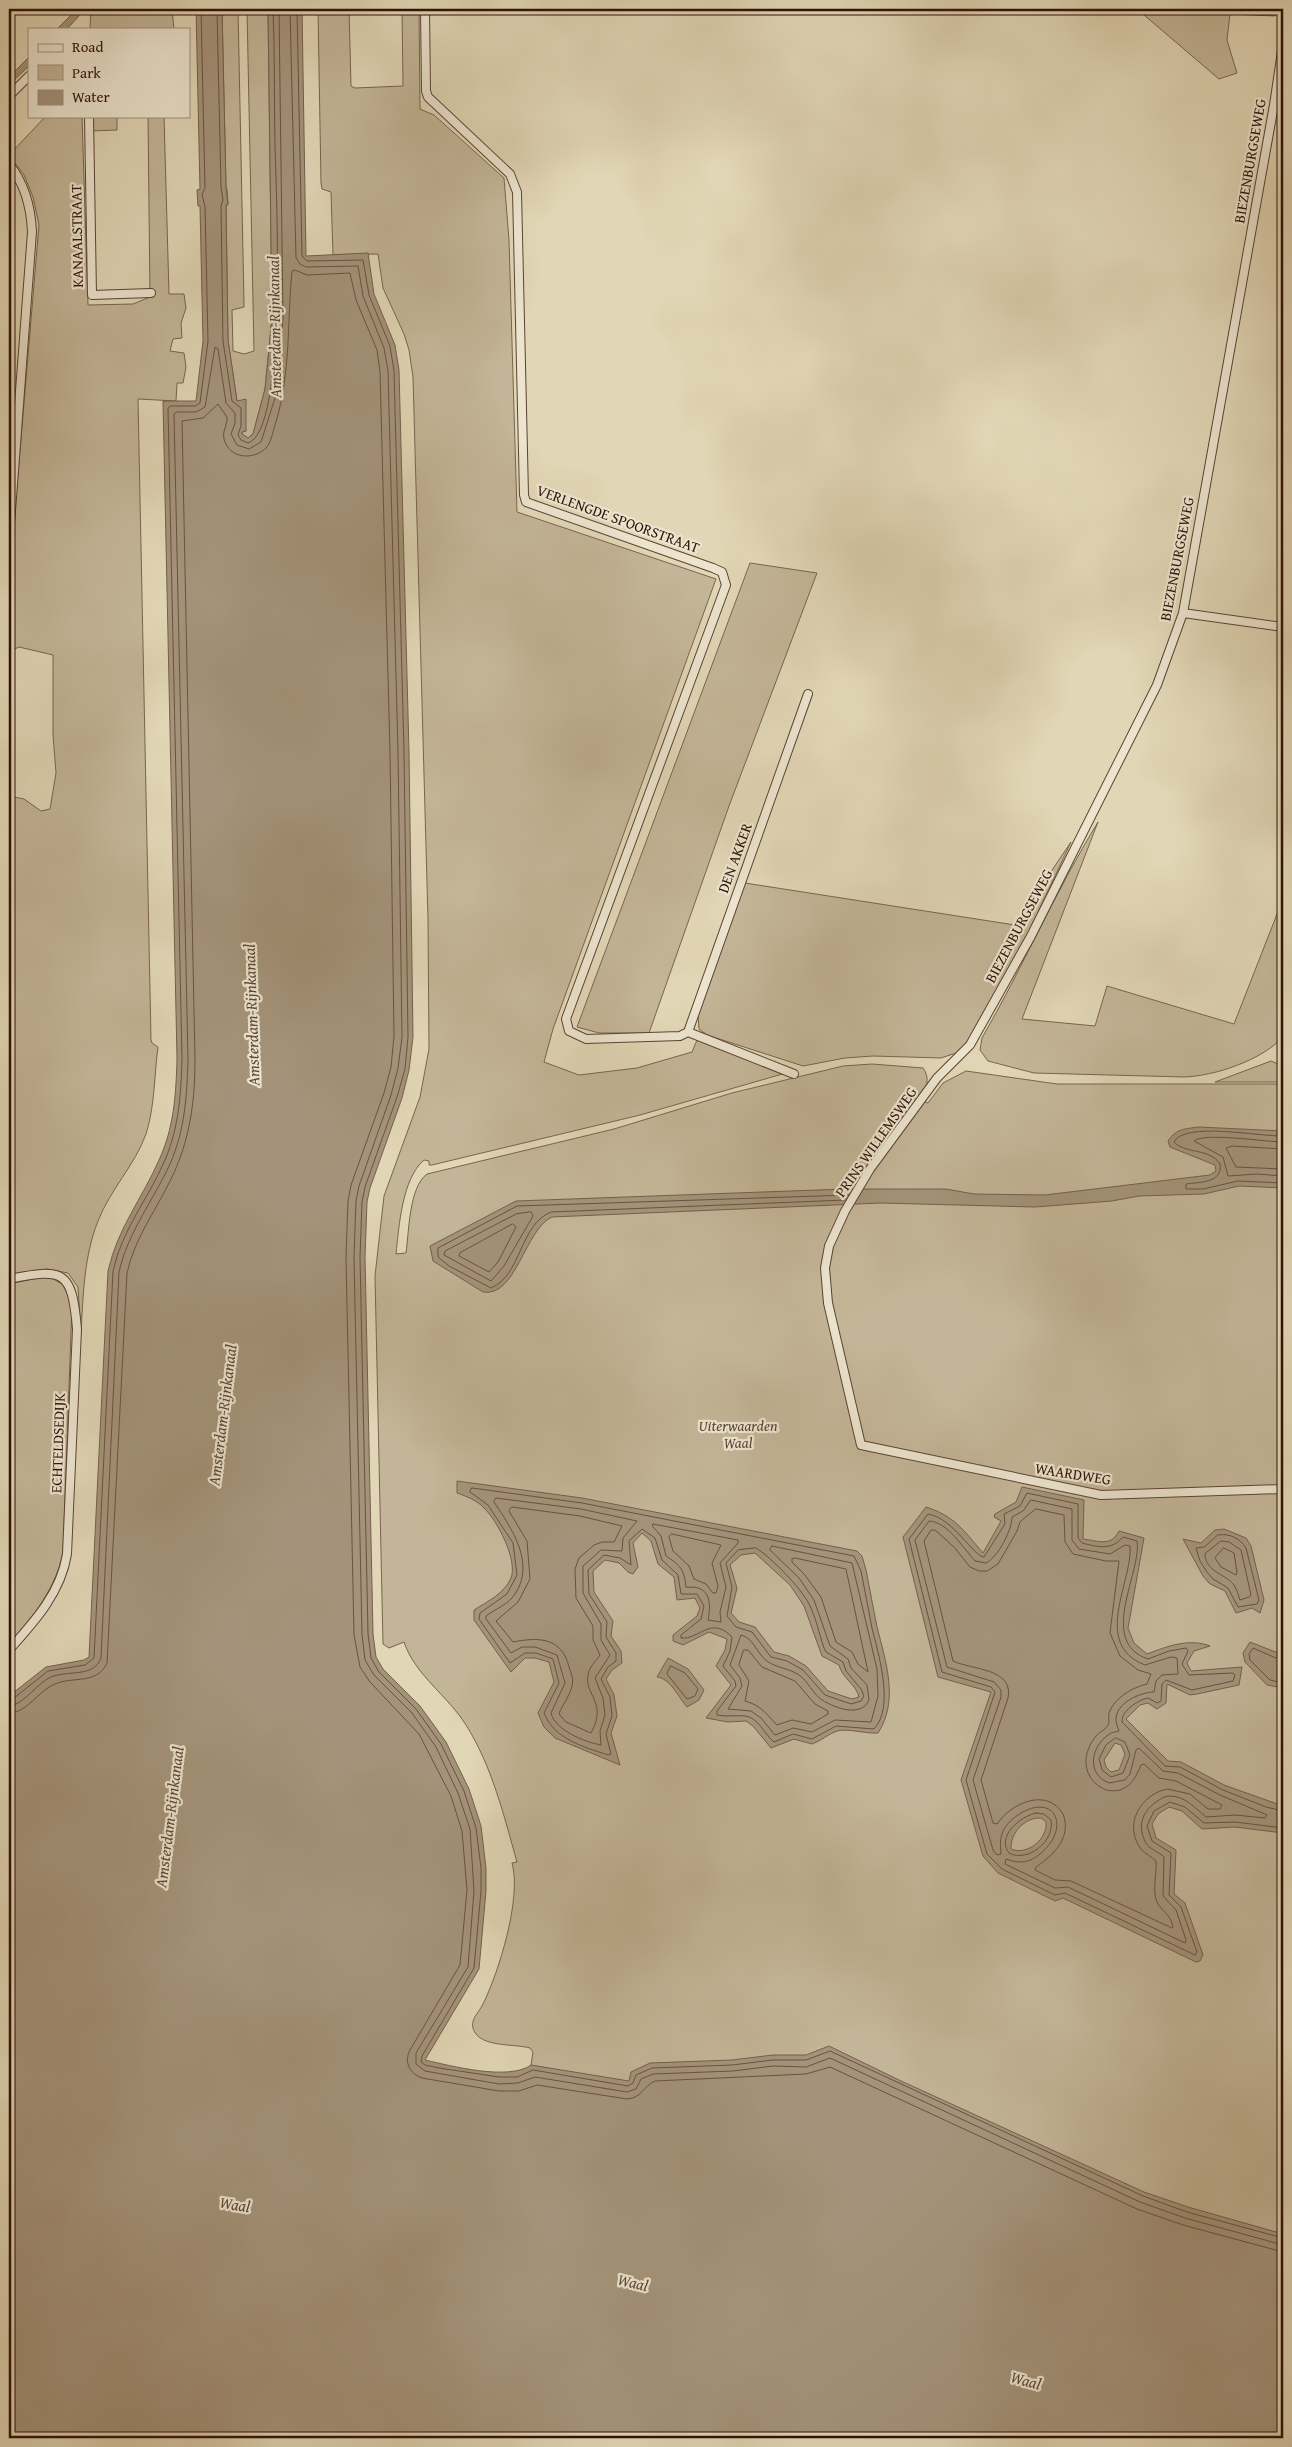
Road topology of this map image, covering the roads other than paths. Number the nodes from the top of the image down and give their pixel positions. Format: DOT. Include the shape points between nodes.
graph roads {
  1 [pos="425,9"];
  2 [pos="1282,9"];
  3 [pos="28,77"];
  4 [pos="9,96"];
  5 [pos="89,118"];
  6 [pos="9,164"];
  7 [pos="151,294"];
  8 [pos="9,537"];
  9 [pos="1183,613"];
  10 [pos="1283,628"];
  11 [pos="808,694"];
  12 [pos="688,1032"];
  13 [pos="952,1066"];
  14 [pos="794,1074"];
  15 [pos="9,1279"];
  16 [pos="861,1445"];
  17 [pos="1283,1489"];
  18 [pos="9,1650"];
  1 -- 12 [label="street, VERLENGDE SPOORSTRAAT" via="428,97 510,174 517,192 526,502 713,568 722,572 726,585 566,1019 569,1031 586,1039 680,1036"];
  2 -- 9 [label="street, BIEZENBURGSEWEG" via="1282,50 1274,105"];
  3 -- 4 [label="street"];
  5 -- 7 [label="street, KANAALSTRAAT" via="92,295"];
  6 -- 8 [label="street" via="29,204 32,232"];
  9 -- 10 [label="street"];
  9 -- 13 [label="street, BIEZENBURGSEWEG" via="1157,685 1031,936 970,1046"];
  11 -- 12 [label="street, DEN AKKER"];
  12 -- 14 [label="street"];
  13 -- 16 [label="street, PRINS WILLEMSWEG" via="937,1078 861,1182 829,1246 825,1268 827,1294"];
  15 -- 18 [label="street, ECHTELDSEDIJK" via="48,1272 58,1274 71,1288 75,1298 77,1329 65,1569 47,1604"];
  16 -- 17 [label="street, WAARDWEG" via="1101,1495"];
}
